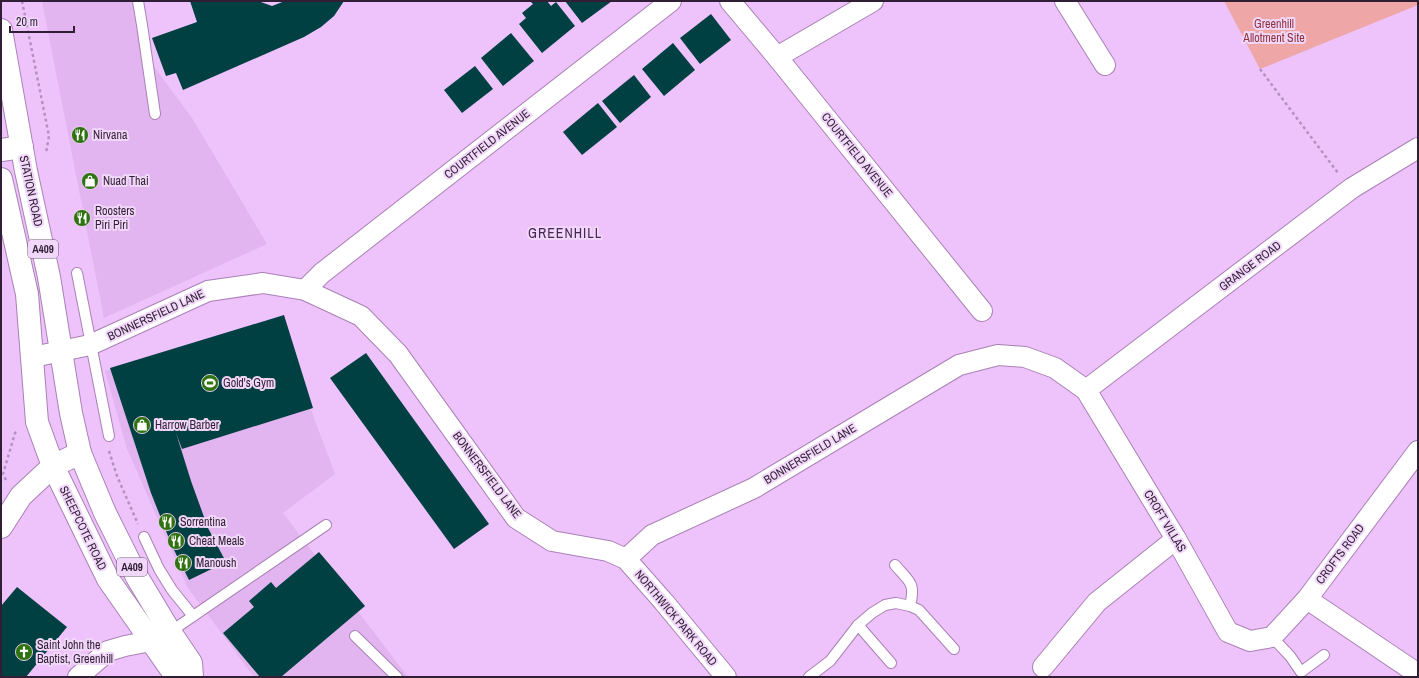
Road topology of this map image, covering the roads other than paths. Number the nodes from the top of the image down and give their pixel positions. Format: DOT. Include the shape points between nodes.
graph roads {
  1 [pos="138,1"];
  2 [pos="671,1"];
  3 [pos="730,1"];
  4 [pos="874,1"];
  5 [pos="1066,1"];
  6 [pos="1,30"];
  7 [pos="777,57"];
  8 [pos="1105,65"];
  9 [pos="155,114"];
  10 [pos="9,117"];
  11 [pos="22,147"];
  12 [pos="1418,148"];
  13 [pos="1,150"];
  14 [pos="1,179"];
  15 [pos="77,274"];
  16 [pos="305,290"];
  17 [pos="982,311"];
  18 [pos="90,345"];
  19 [pos="61,351"];
  20 [pos="33,357"];
  21 [pos="1086,390"];
  22 [pos="109,436"];
  23 [pos="1418,451"];
  24 [pos="80,453"];
  25 [pos="53,466"];
  26 [pos="326,525"];
  27 [pos="1,528"];
  28 [pos="144,537"];
  29 [pos="1176,539"];
  30 [pos="626,559"];
  31 [pos="895,565"];
  32 [pos="1307,600"];
  33 [pos="910,606"];
  34 [pos="193,616"];
  35 [pos="858,625"];
  36 [pos="355,636"];
  37 [pos="160,637"];
  38 [pos="1272,637"];
  39 [pos="954,650"];
  40 [pos="1324,655"];
  41 [pos="891,663"];
  42 [pos="1043,667"];
  43 [pos="1297,674"];
  44 [pos="1418,674"];
  45 [pos="78,677"];
  46 [pos="183,677"];
  47 [pos="192,677"];
  48 [pos="397,677"];
  49 [pos="726,677"];
  50 [pos="808,677"];
  1 -- 9 [label="lane"];
  2 -- 16 [label="street, COURTFIELD AVENUE" via="322,273"];
  3 -- 7 [label="street, COURTFIELD AVENUE"];
  4 -- 7 [label="street"];
  5 -- 8 [label="street"];
  6 -- 10 [label="main road, STATION ROAD / A409"];
  7 -- 17 [label="street, COURTFIELD AVENUE"];
  10 -- 11 [label="main road, STATION ROAD / A409"];
  11 -- 13 [label="main road"];
  11 -- 19 [label="main road, STATION ROAD / A409" via="49,277"];
  12 -- 21 [label="street, GRANGE ROAD" via="1352,188"];
  14 -- 20 [label="main road, A409" via="27,294"];
  15 -- 18 [label="lane"];
  16 -- 18 [label="street, BONNERSFIELD LANE" via="262,284 208,291"];
  16 -- 30 [label="street, BONNERSFIELD LANE" via="361,316 398,354 516,518 552,541 608,551"];
  18 -- 19 [label="street, BONNERSFIELD LANE"];
  18 -- 22 [label="lane"];
  19 -- 20 [label="street, BONNERSFIELD LANE"];
  19 -- 24 [label="main road, SHEEPCOTE ROAD / A409" via="70,413"];
  20 -- 25 [label="main road, SHEEPCOTE ROAD / A409" via="37,422"];
  21 -- 29 [label="street, CROFT VILLAS"];
  21 -- 30 [label="street, BONNERSFIELD LANE" via="1055,368 1025,357 998,355 959,364 754,488 652,535"];
  23 -- 32 [label="street, CROFTS ROAD"];
  24 -- 25 [label="main road"];
  24 -- 37 [label="main road, SHEEPCOTE ROAD / A409" via="137,577"];
  25 -- 27 [label="main road" via="21,496"];
  25 -- 37 [label="main road, SHEEPCOTE ROAD / A409" via="108,579"];
  26 -- 34 [label="lane"];
  28 -- 34 [label="lane" via="172,590"];
  29 -- 38 [label="street, CROFT VILLAS" via="1228,632 1250,641"];
  29 -- 42 [label="street" via="1097,602"];
  30 -- 49 [label="street, NORTHWICK PARK ROAD"];
  31 -- 33 [label="lane" via="912,585"];
  32 -- 38 [label="street, CROFTS ROAD"];
  32 -- 44 [label="street"];
  33 -- 35 [label="lane" via="896,603 885,605"];
  33 -- 39 [label="lane" via="920,610"];
  34 -- 37 [label="lane"];
  35 -- 41 [label="lane"];
  35 -- 50 [label="lane" via="830,661"];
  36 -- 48 [label="lane"];
  37 -- 45 [label="street" via="108,651"];
  37 -- 46 [label="main road, SHEEPCOTE ROAD / A409" via="173,672"];
  37 -- 47 [label="main road, SHEEPCOTE ROAD / A409" via="191,663"];
  38 -- 43 [label="lane" via="1290,656"];
  40 -- 43 [label="lane"];
}
